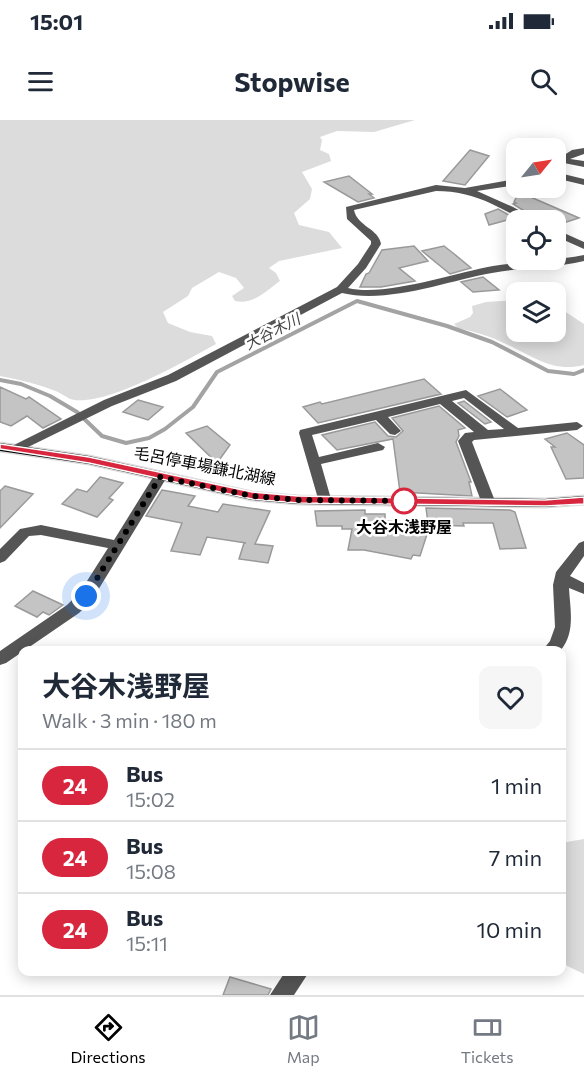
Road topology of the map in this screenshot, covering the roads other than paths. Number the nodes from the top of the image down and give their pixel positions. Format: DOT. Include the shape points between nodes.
graph roads {
  1 [pos="584,151"];
  2 [pos="566,158"];
  3 [pos="566,163"];
  4 [pos="584,164"];
  5 [pos="566,178"];
  6 [pos="584,182"];
  7 [pos="506,184"];
  8 [pos="467,190"];
  9 [pos="510,210"];
  10 [pos="566,237"];
  11 [pos="584,246"];
  12 [pos="584,258"];
  13 [pos="341,289"];
  14 [pos="442,399"];
  15 [pos="379,415"];
  16 [pos="577,426"];
  17 [pos="395,431"];
  18 [pos="517,432"];
  19 [pos="486,435"];
  20 [pos="0,447"];
  21 [pos="378,447"];
  22 [pos="15,448"];
  23 [pos="314,462"];
  24 [pos="160,477"];
  25 [pos="324,500"];
  26 [pos="584,500"];
  27 [pos="488,501"];
  28 [pos="117,545"];
  29 [pos="584,546"];
  30 [pos="0,558"];
  31 [pos="561,578"];
  32 [pos="584,589"];
  33 [pos="19,646"];
  34 [pos="556,646"];
  35 [pos="18,647"];
  36 [pos="0,659"];
  37 [pos="295,976"];
  38 [pos="281,995"];
  1 -- 2 [label="street"];
  3 -- 4 [label="street"];
  5 -- 6 [label="street"];
  7 -- 8 [label="street"];
  8 -- 9 [label="street"];
  8 -- 13 [label="street" via="436,188 349,209 351,219 372,235 376,244"];
  10 -- 11 [label="street"];
  12 -- 13 [label="street" via="495,269 383,292"];
  13 -- 22 [label="street" via="172,378"];
  14 -- 15 [label="street"];
  14 -- 18 [label="street" via="466,394"];
  14 -- 19 [label="street"];
  15 -- 17 [label="street"];
  15 -- 23 [label="street" via="305,433"];
  16 -- 18 [label="street"];
  18 -- 19 [label="street"];
  19 -- 27 [label="street" via="470,436 465,441"];
  20 -- 22 [label="main road, 毛呂停車場鎌北湖線"];
  21 -- 23 [label="street"];
  22 -- 24 [label="main road, 毛呂停車場鎌北湖線"];
  23 -- 25 [label="street"];
  24 -- 25 [label="main road, 毛呂停車場鎌北湖線" via="252,496"];
  24 -- 28 [label="street"];
  25 -- 27 [label="main road, 毛呂停車場鎌北湖線"];
  26 -- 27 [label="main road, 毛呂停車場鎌北湖線"];
  28 -- 30 [label="street" via="41,530 25,532"];
  28 -- 33 [label="street" via="86,596"];
  29 -- 31 [label="street"];
  31 -- 32 [label="street"];
  31 -- 34 [label="street" via="563,630"];
  35 -- 36 [label="street"];
  37 -- 38 [label="street"];
}
